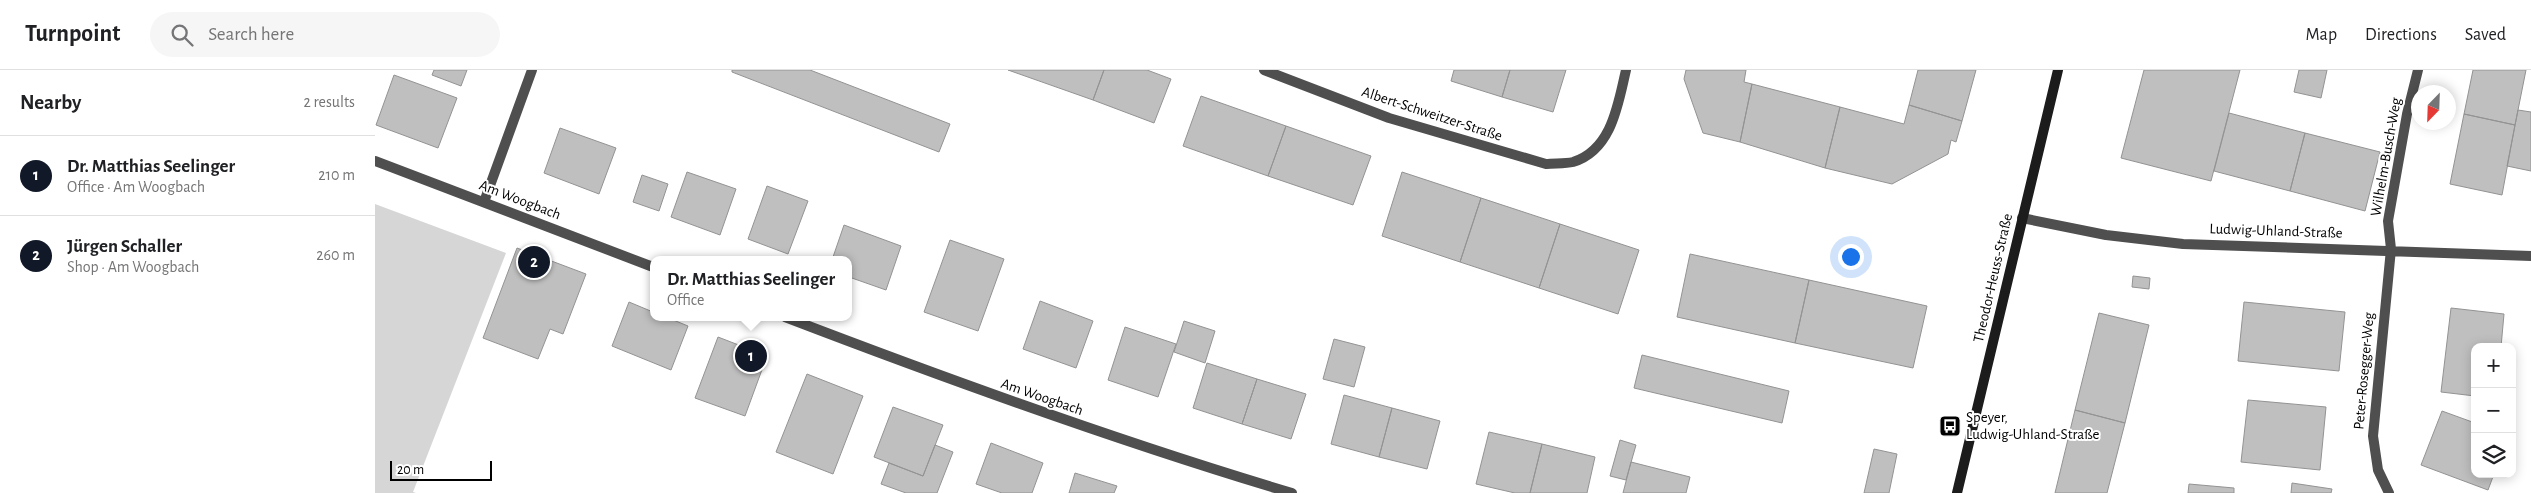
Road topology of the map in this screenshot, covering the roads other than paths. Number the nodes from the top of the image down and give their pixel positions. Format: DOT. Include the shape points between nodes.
graph roads {
  1 [pos="532,70"];
  2 [pos="1264,70"];
  3 [pos="1626,70"];
  4 [pos="2058,70"];
  5 [pos="2419,70"];
  6 [pos="375,162"];
  7 [pos="484,202"];
  8 [pos="2023,218"];
  9 [pos="2391,249"];
  10 [pos="2531,256"];
  11 [pos="650,267"];
  12 [pos="796,321"];
  13 [pos="1292,493"];
  14 [pos="1957,493"];
  15 [pos="2389,493"];
  1 -- 7 [label="street"];
  2 -- 3 [label="street, Albert-Schweitzer-Straße" via="1389,118 1546,164 1572,162 1593,152 1603,140 1615,114"];
  4 -- 8 [label="main road, Theodor-Heuss-Straße"];
  5 -- 9 [label="street, Wilhelm-Busch-Weg" via="2407,114 2388,221"];
  6 -- 7 [label="street, Am Woogbach"];
  7 -- 11 [label="street, Am Woogbach"];
  8 -- 9 [label="street, Ludwig-Uhland-Straße" via="2106,235 2183,244"];
  8 -- 14 [label="main road, Theodor-Heuss-Straße"];
  9 -- 10 [label="street, Ludwig-Uhland-Straße"];
  9 -- 15 [label="street, Peter-Rosegger-Weg" via="2373,436 2378,470"];
  12 -- 13 [label="street, Am Woogbach" via="1025,408"];
}
